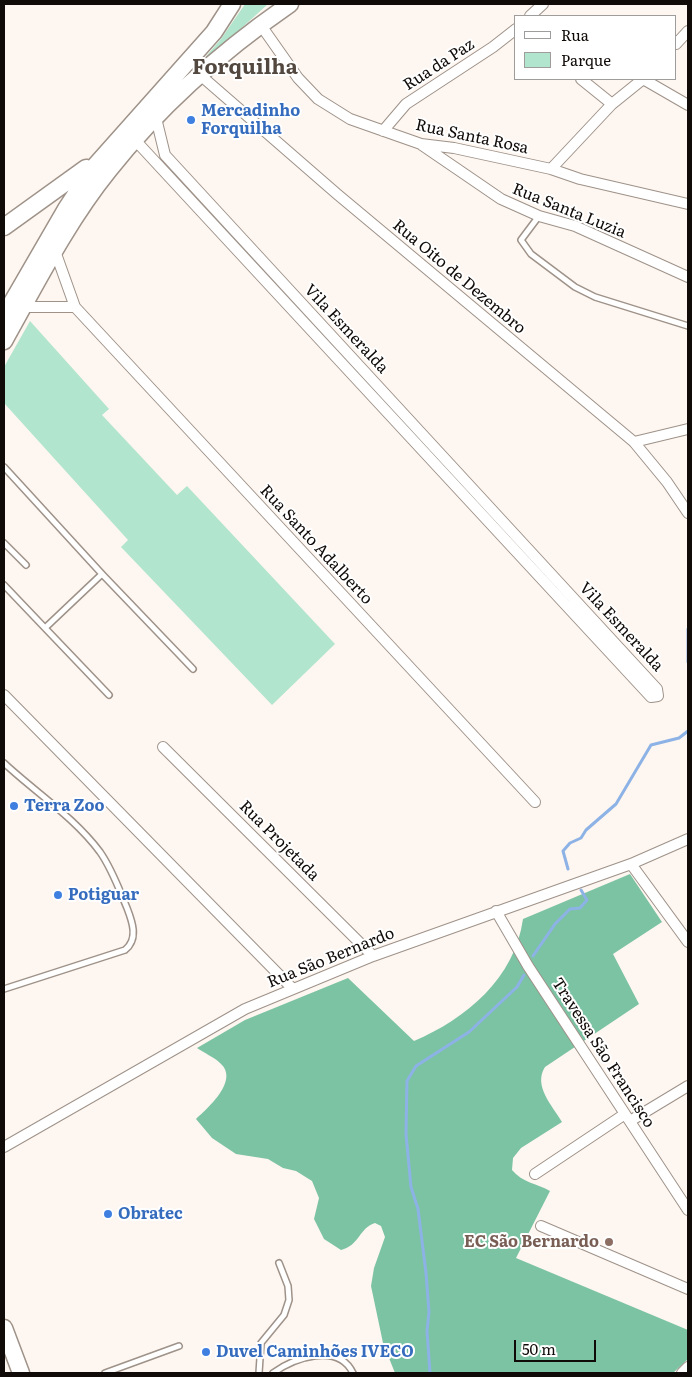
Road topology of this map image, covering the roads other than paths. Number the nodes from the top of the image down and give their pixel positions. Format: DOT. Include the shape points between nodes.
graph roads {
  1 [pos="276,4"];
  2 [pos="290,4"];
  3 [pos="543,4"];
  4 [pos="230,7"];
  5 [pos="531,15"];
  6 [pos="255,28"];
  7 [pos="514,30"];
  8 [pos="688,31"];
  9 [pos="677,43"];
  10 [pos="199,74"];
  11 [pos="583,80"];
  12 [pos="642,80"];
  13 [pos="645,80"];
  14 [pos="612,104"];
  15 [pos="688,105"];
  16 [pos="156,118"];
  17 [pos="383,130"];
  18 [pos="135,140"];
  19 [pos="421,144"];
  20 [pos="109,149"];
  21 [pos="551,169"];
  22 [pos="688,204"];
  23 [pos="539,216"];
  24 [pos="4,227"];
  25 [pos="230,234"];
  26 [pos="55,251"];
  27 [pos="688,277"];
  28 [pos="75,307"];
  29 [pos="23,308"];
  30 [pos="4,316"];
  31 [pos="688,326"];
  32 [pos="4,341"];
  33 [pos="396,413"];
  34 [pos="688,429"];
  35 [pos="634,442"];
  36 [pos="4,467"];
  37 [pos="688,513"];
  38 [pos="4,543"];
  39 [pos="26,565"];
  40 [pos="102,574"];
  41 [pos="4,585"];
  42 [pos="45,628"];
  43 [pos="193,669"];
  44 [pos="4,695"];
  45 [pos="108,696"];
  46 [pos="163,747"];
  47 [pos="4,763"];
  48 [pos="536,802"];
  49 [pos="688,841"];
  50 [pos="631,864"];
  51 [pos="496,911"];
  52 [pos="688,942"];
  53 [pos="373,956"];
  54 [pos="292,988"];
  55 [pos="4,989"];
  56 [pos="688,1086"];
  57 [pos="628,1117"];
  58 [pos="4,1147"];
  59 [pos="535,1174"];
  60 [pos="688,1210"];
  61 [pos="541,1226"];
  62 [pos="279,1263"];
  63 [pos="688,1289"];
  64 [pos="4,1328"];
  65 [pos="179,1346"];
  66 [pos="688,1367"];
  67 [pos="21,1373"];
  68 [pos="104,1373"];
  69 [pos="259,1373"];
  70 [pos="273,1373"];
  71 [pos="353,1373"];
  72 [pos="682,1373"];
  1 -- 6 [label="main road"];
  2 -- 6 [label="main road"];
  3 -- 5 [label="street"];
  4 -- 20 [label="main road" via="214,32"];
  6 -- 10 [label="main road"];
  6 -- 17 [label="street, Rua Santa Rosa" via="318,99 350,119"];
  7 -- 17 [label="street, Rua da Paz" via="406,104"];
  8 -- 9 [label="street"];
  10 -- 16 [label="main road"];
  10 -- 35 [label="street, Rua Oito de Dezembro"];
  11 -- 14 [label="street"];
  12 -- 14 [label="street"];
  13 -- 15 [label="street"];
  14 -- 21 [label="street"];
  16 -- 18 [label="main road"];
  16 -- 25 [label="street, Vila Esmeralda" via="164,155"];
  17 -- 19 [label="street, Rua Santa Rosa"];
  18 -- 25 [label="street, Vila Esmeralda"];
  18 -- 26 [label="main road" via="108,171"];
  19 -- 21 [label="street, Rua Santa Rosa"];
  19 -- 23 [label="street, Rua Santa Luzia" via="501,199"];
  20 -- 24 [label="main road" via="64,186"];
  20 -- 30 [label="main road" via="66,209"];
  21 -- 22 [label="street, Rua Santa Rosa" via="580,179"];
  23 -- 27 [label="street, Rua Santa Luzia" via="575,226"];
  23 -- 31 [label="lane" via="521,240 531,254 575,287 595,297"];
  25 -- 33 [label="street, Vila Esmeralda"];
  26 -- 28 [label="street, Rua Santo Adalberto"];
  26 -- 29 [label="main road"];
  28 -- 29 [label="street"];
  28 -- 48 [label="street, Rua Santo Adalberto"];
  29 -- 32 [label="main road"];
  33 -- 33 [label="street, Vila Esmeralda" via="651,697 658,696 657,689"];
  34 -- 35 [label="street"];
  35 -- 37 [label="street, Rua Oito de Dezembro"];
  36 -- 40 [label="lane"];
  38 -- 39 [label="lane"];
  40 -- 42 [label="lane"];
  40 -- 43 [label="lane"];
  41 -- 42 [label="lane"];
  42 -- 45 [label="lane"];
  44 -- 54 [label="street"];
  46 -- 53 [label="street, Rua Projetada"];
  47 -- 55 [label="lane" via="78,828 100,852 112,871 133,932 125,950"];
  49 -- 50 [label="street, Rua São Bernardo"];
  50 -- 51 [label="street, Rua São Bernardo"];
  50 -- 52 [label="street"];
  51 -- 53 [label="street, Rua São Bernardo"];
  51 -- 57 [label="street, Travessa São Francisco" via="528,966"];
  53 -- 54 [label="street, Rua São Bernardo"];
  54 -- 58 [label="street, Rua São Bernardo" via="216,1024"];
  56 -- 57 [label="street"];
  57 -- 59 [label="street"];
  57 -- 60 [label="street, Travessa São Francisco"];
  61 -- 63 [label="street"];
  62 -- 69 [label="lane" via="288,1286 289,1300 284,1314 261,1344"];
  64 -- 67 [label="main road"];
  65 -- 68 [label="lane"];
  66 -- 72 [label="street"];
  70 -- 71 [label="lane" via="290,1362 320,1355 340,1360"];
}
